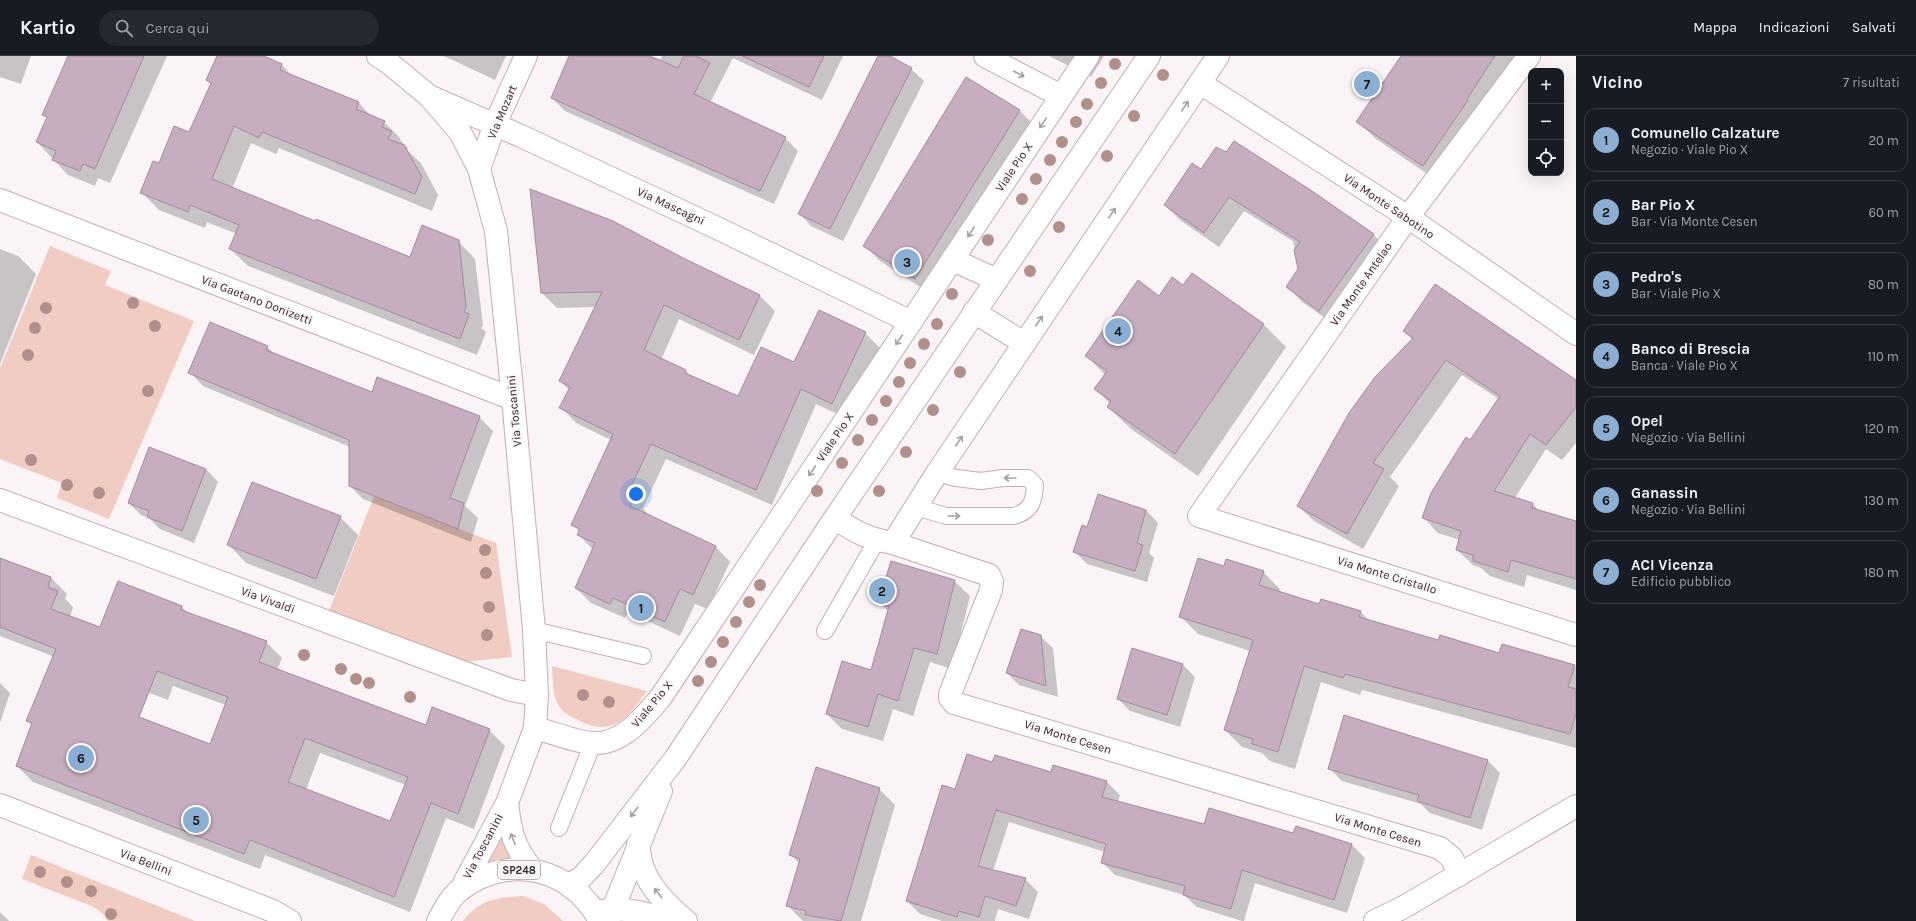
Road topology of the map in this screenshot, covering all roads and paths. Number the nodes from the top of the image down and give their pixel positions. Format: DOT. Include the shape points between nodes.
graph roads {
  1 [pos="378,56"];
  2 [pos="526,56"];
  3 [pos="985,56"];
  4 [pos="1088,56"];
  5 [pos="1149,56"];
  6 [pos="1218,56"];
  7 [pos="1529,56"];
  8 [pos="1200,82"];
  9 [pos="429,96"];
  10 [pos="1061,96"];
  11 [pos="496,124"];
  12 [pos="479,169"];
  13 [pos="0,200"];
  14 [pos="1408,217"];
  15 [pos="952,260"];
  16 [pos="997,280"];
  17 [pos="974,312"];
  18 [pos="911,322"];
  19 [pos="1576,334"];
  20 [pos="1024,343"];
  21 [pos="513,399"];
  22 [pos="937,473"];
  23 [pos="0,500"];
  24 [pos="916,508"];
  25 [pos="1199,516"];
  26 [pos="835,518"];
  27 [pos="885,542"];
  28 [pos="534,630"];
  29 [pos="825,631"];
  30 [pos="1576,635"];
  31 [pos="643,656"];
  32 [pos="537,695"];
  33 [pos="535,728"];
  34 [pos="593,743"];
  35 [pos="675,759"];
  36 [pos="507,804"];
  37 [pos="0,806"];
  38 [pos="1576,806"];
  39 [pos="559,828"];
  40 [pos="638,844"];
  41 [pos="532,870"];
  42 [pos="1459,875"];
  43 [pos="569,884"];
  44 [pos="460,889"];
  45 [pos="604,916"];
  46 [pos="290,921"];
  47 [pos="438,921"];
  48 [pos="673,921"];
  49 [pos="686,921"];
  50 [pos="1375,921"];
  1 -- 9 [label="street, Via Toscanini"];
  2 -- 11 [label="street, Via Mozart"];
  3 -- 10 [label="street, one-way"];
  4 -- 10 [label="street, Viale Pio X"];
  5 -- 16 [label="street"];
  6 -- 8 [label="street"];
  7 -- 14 [label="street, Via Monte Antelao"];
  8 -- 14 [label="street, Via Monte Sabotino"];
  20 -- 8 [label="street, one-way"];
  9 -- 11 [label="street, Via Mascagni"];
  9 -- 12 [label="street, Via Toscanini" via="460,132"];
  10 -- 15 [label="street, Viale Pio X, one-way"];
  11 -- 12 [label="street, Via Mozart"];
  11 -- 18 [label="street, Via Mascagni"];
  12 -- 21 [label="street, Via Toscanini" via="496,231"];
  13 -- 21 [label="street, Via Gaetano Donizetti"];
  14 -- 19 [label="street, Via Monte Sabotino"];
  14 -- 25 [label="street, Via Monte Antelao"];
  15 -- 16 [label="street"];
  15 -- 18 [label="street, Viale Pio X"];
  16 -- 17 [label="street"];
  17 -- 20 [label="street"];
  17 -- 26 [label="street"];
  18 -- 34 [label="street, Viale Pio X, one-way" via="661,697 629,730 610,740"];
  22 -- 20 [label="street, one-way"];
  21 -- 28 [label="street, Via Toscanini"];
  22 -- 24 [label="street"];
  24 -- 22 [label="lane, one-way" via="946,516 1014,516 1025,513 1034,500 1035,486 1028,478 981,481"];
  23 -- 32 [label="street, Via Vivaldi" via="511,690"];
  24 -- 27 [label="street"];
  25 -- 30 [label="street, Via Monte Cristallo"];
  26 -- 27 [label="street, Via Monte Cesen" via="855,532"];
  26 -- 35 [label="street"];
  27 -- 29 [label="lane"];
  27 -- 42 [label="street, Via Monte Cesen" via="989,575 992,581 991,590 950,694 954,703 1440,848 1452,858"];
  28 -- 31 [label="lane"];
  28 -- 32 [label="street, Via Toscanini"];
  32 -- 33 [label="street, Via Toscanini"];
  33 -- 34 [label="street, Viale Pio X"];
  33 -- 36 [label="street, Via Toscanini"];
  34 -- 39 [label="lane"];
  35 -- 40 [label="street"];
  35 -- 43 [label="street, one-way" via="594,864 580,879"];
  41 -- 36 [label="street, Via Toscanini, one-way" via="517,849 510,830"];
  36 -- 44 [label="street, Via Toscanini"];
  37 -- 46 [label="street, Via Bellini"];
  38 -- 42 [label="street"];
  40 -- 45 [label="street"];
  49 -- 40 [label="street, one-way" via="655,890 643,868"];
  41 -- 43 [label="street, SP248" via="551,875"];
  41 -- 44 [label="street, SP248" via="508,870 486,875"];
  42 -- 50 [label="street"];
  43 -- 45 [label="street, SP248"];
  44 -- 47 [label="street, SP248"];
  45 -- 48 [label="street" via="625,909"];
}
